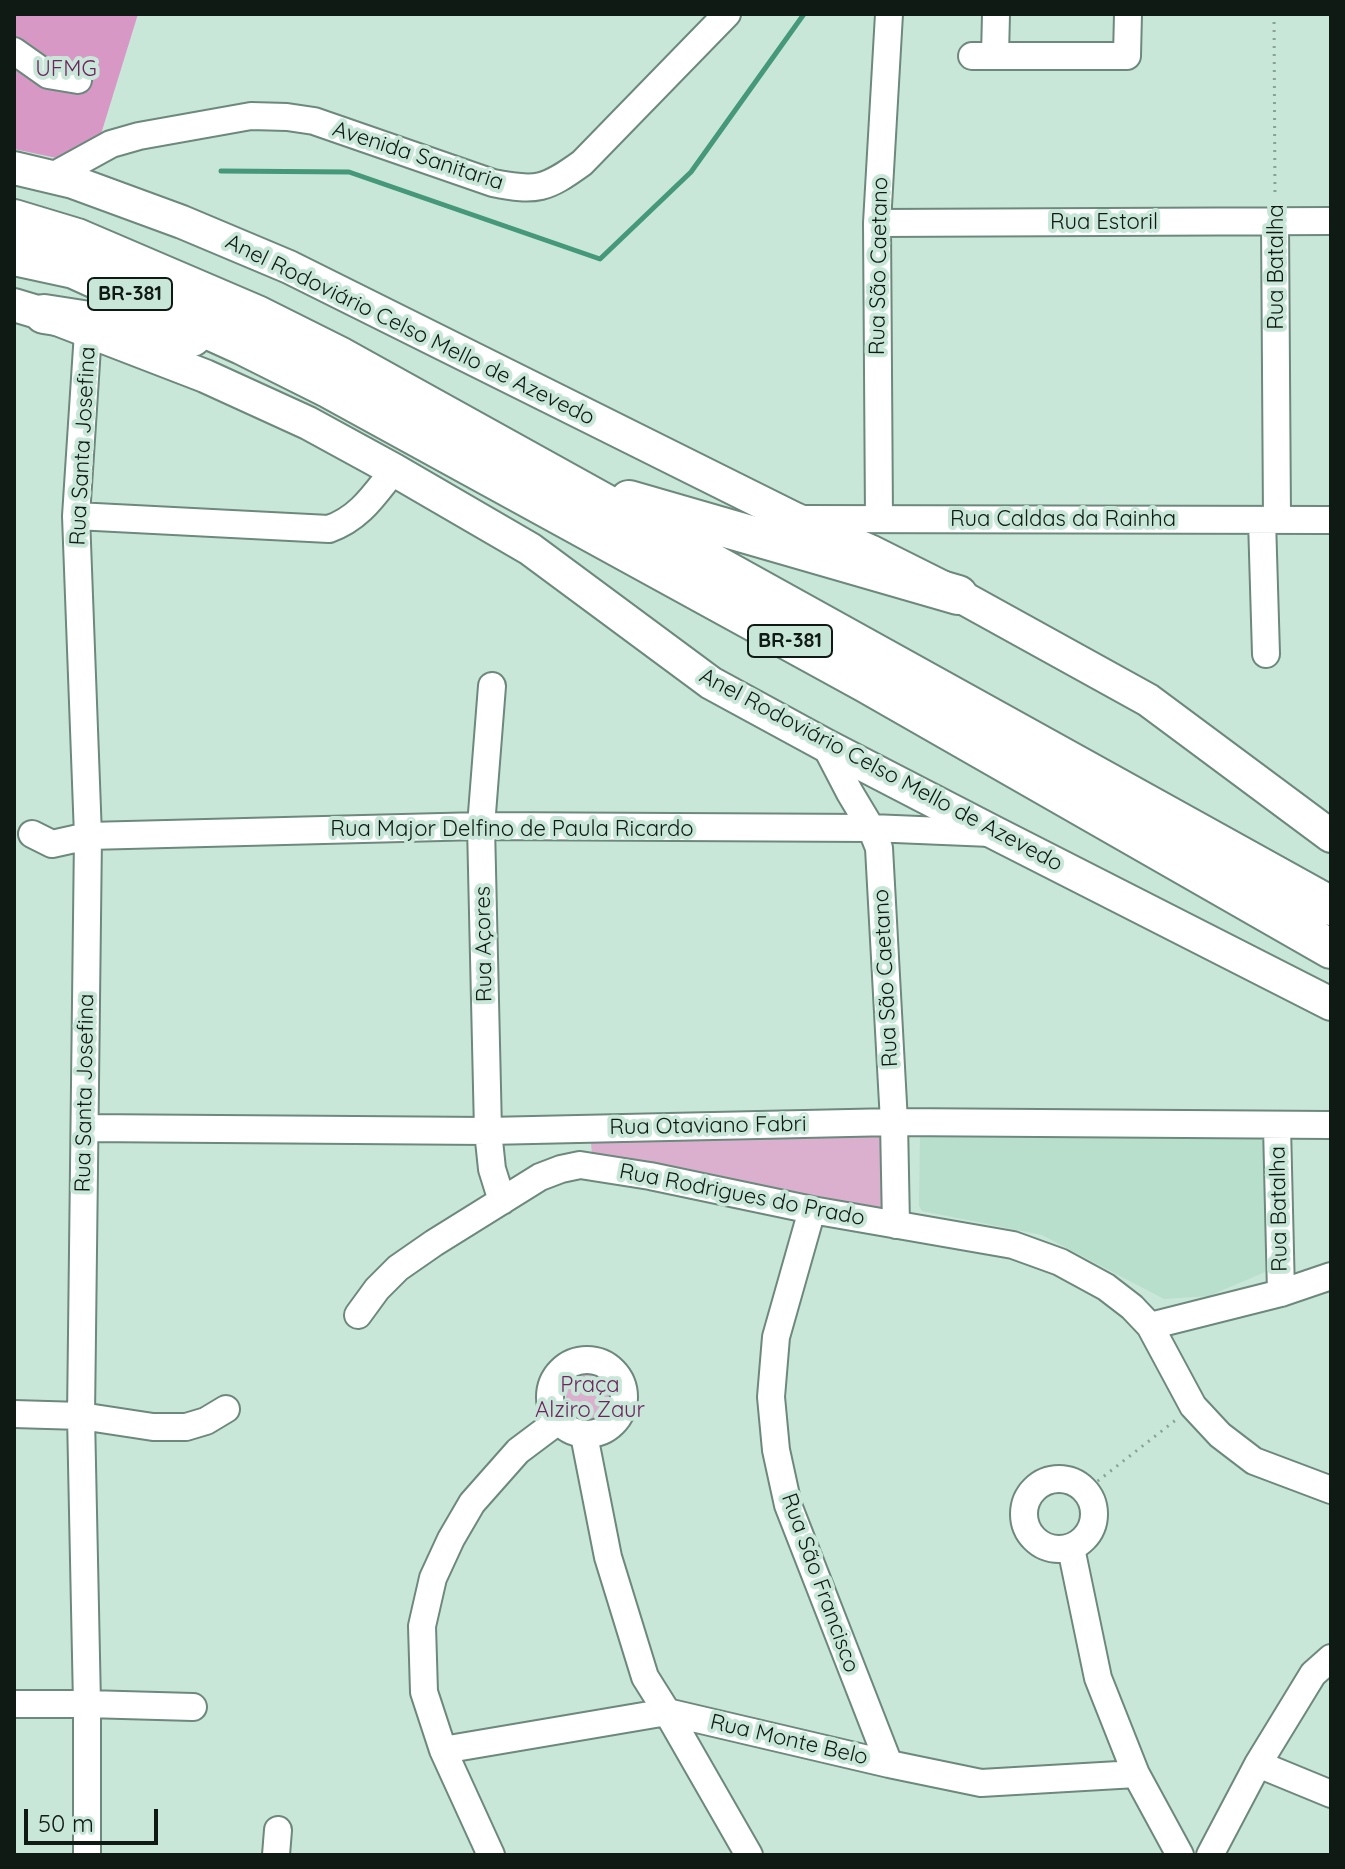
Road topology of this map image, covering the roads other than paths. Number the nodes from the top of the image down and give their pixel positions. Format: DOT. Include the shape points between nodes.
graph roads {
  1 [pos="727,14"];
  2 [pos="889,14"];
  3 [pos="996,14"];
  4 [pos="1128,14"];
  5 [pos="14,51"];
  6 [pos="78,80"];
  7 [pos="14,168"];
  8 [pos="51,177"];
  9 [pos="14,219"];
  10 [pos="1275,221"];
  11 [pos="1331,221"];
  12 [pos="877,223"];
  13 [pos="14,256"];
  14 [pos="22,308"];
  15 [pos="88,332"];
  16 [pos="242,345"];
  17 [pos="394,470"];
  18 [pos="565,482"];
  19 [pos="76,516"];
  20 [pos="795,519"];
  21 [pos="879,519"];
  22 [pos="1270,520"];
  23 [pos="1331,520"];
  24 [pos="958,595"];
  25 [pos="1266,654"];
  26 [pos="492,686"];
  27 [pos="825,745"];
  28 [pos="1317,816"];
  29 [pos="481,826"];
  30 [pos="871,828"];
  31 [pos="995,833"];
  32 [pos="32,834"];
  33 [pos="88,836"];
  34 [pos="1331,836"];
  35 [pos="1331,906"];
  36 [pos="1331,949"];
  37 [pos="1331,1004"];
  38 [pos="894,1122"];
  39 [pos="1331,1125"];
  40 [pos="1277,1126"];
  41 [pos="85,1128"];
  42 [pos="488,1131"];
  43 [pos="502,1201"];
  44 [pos="812,1210"];
  45 [pos="896,1225"];
  46 [pos="1331,1276"];
  47 [pos="1281,1293"];
  48 [pos="358,1315"];
  49 [pos="1150,1326"];
  50 [pos="226,1409"];
  51 [pos="14,1414"];
  52 [pos="81,1416"];
  53 [pos="558,1421"];
  54 [pos="584,1435"];
  55 [pos="1331,1490"];
  56 [pos="1071,1548"];
  57 [pos="1331,1658"];
  58 [pos="14,1704"];
  59 [pos="87,1704"];
  60 [pos="193,1707"];
  61 [pos="667,1712"];
  62 [pos="443,1750"];
  63 [pos="889,1764"];
  64 [pos="1258,1764"];
  65 [pos="1136,1774"];
  66 [pos="1331,1794"];
  67 [pos="87,1855"];
  68 [pos="491,1855"];
  69 [pos="749,1855"];
  70 [pos="1180,1855"];
  71 [pos="1210,1855"];
  1 -- 8 [label="street, Avenida Sanitaria" via="582,163 541,188 493,183 314,121 251,116 111,144"];
  2 -- 12 [label="street, Rua São Caetano"];
  3 -- 4 [label="street" via="983,56 1127,56"];
  5 -- 6 [label="street" via="48,75"];
  7 -- 8 [label="main road, Anel Rodoviário Celso Mello de Azevedo"];
  8 -- 20 [label="main road, Anel Rodoviário Celso Mello de Azevedo" via="182,222 289,267"];
  9 -- 18 [label="highway, BR-381" via="77,238 257,315"];
  10 -- 11 [label="street, Rua Estoril"];
  10 -- 12 [label="street, Rua Estoril"];
  10 -- 22 [label="street, Rua Batalha"];
  12 -- 21 [label="street, Rua São Caetano"];
  13 -- 16 [label="highway, BR-381" via="74,269"];
  14 -- 15 [label="main road, Anel Rodoviário Celso Mello de Azevedo"];
  14 -- 16 [label="highway"];
  15 -- 17 [label="main road, Anel Rodoviário Celso Mello de Azevedo" via="231,387"];
  15 -- 19 [label="street, Rua Santa Josefina"];
  16 -- 36 [label="highway, BR-381" via="866,683"];
  17 -- 19 [label="street" via="359,512 329,529"];
  17 -- 27 [label="main road, Anel Rodoviário Celso Mello de Azevedo" via="530,549 711,683"];
  18 -- 24 [label="highway"];
  18 -- 35 [label="highway, BR-381"];
  19 -- 33 [label="street, Rua Santa Josefina"];
  20 -- 21 [label="street, Rua Caldas da Rainha"];
  20 -- 24 [label="main road, Anel Rodoviário Celso Mello de Azevedo"];
  21 -- 22 [label="street, Rua Caldas da Rainha"];
  22 -- 23 [label="street, Rua Caldas da Rainha"];
  22 -- 25 [label="street, Rua Batalha"];
  24 -- 28 [label="main road, Anel Rodoviário Celso Mello de Azevedo" via="1148,700"];
  26 -- 29 [label="street, Rua Açores"];
  27 -- 30 [label="street, Rua São Caetano"];
  27 -- 31 [label="main road, Anel Rodoviário Celso Mello de Azevedo"];
  28 -- 34 [label="main road, Anel Rodoviário Celso Mello de Azevedo"];
  29 -- 30 [label="street, Rua Major Delfino de Paula Ricardo"];
  29 -- 33 [label="street, Rua Major Delfino de Paula Ricardo"];
  29 -- 42 [label="street, Rua Açores"];
  30 -- 31 [label="street, Rua Major Delfino de Paula Ricardo"];
  30 -- 38 [label="street, Rua São Caetano" via="879,848"];
  31 -- 37 [label="main road, Anel Rodoviário Celso Mello de Azevedo"];
  32 -- 33 [label="street, Rua Major Delfino de Paula Ricardo" via="52,844"];
  33 -- 41 [label="street, Rua Santa Josefina"];
  38 -- 40 [label="street, Rua Otaviano Fabri"];
  38 -- 42 [label="street, Rua Otaviano Fabri"];
  38 -- 45 [label="street, Rua São Caetano"];
  39 -- 40 [label="street, Rua Otaviano Fabri"];
  40 -- 47 [label="street, Rua Batalha"];
  41 -- 42 [label="street, Rua Otaviano Fabri"];
  41 -- 52 [label="street, Rua Santa Josefina"];
  42 -- 43 [label="street, Rua Açores"];
  43 -- 44 [label="street, Rua Rodrigues do Prado" via="540,1177 580,1165"];
  43 -- 48 [label="street, Rua Rodrigues do Prado" via="398,1268"];
  44 -- 45 [label="street, Rua Rodrigues do Prado"];
  44 -- 63 [label="street, Rua São Francisco" via="776,1337 771,1397 776,1450 788,1505"];
  45 -- 49 [label="street, Rua Rodrigues do Prado" via="1013,1245 1060,1262 1106,1287"];
  46 -- 47 [label="street"];
  47 -- 49 [label="street"];
  49 -- 55 [label="street, Rua Rodrigues do Prado" via="1193,1406 1220,1435 1254,1461"];
  50 -- 52 [label="street" via="186,1427"];
  51 -- 52 [label="street"];
  52 -- 59 [label="street, Rua Santa Josefina"];
  53 -- 54 [label="street"];
  53 -- 54 [label="street" via="549,1394 562,1368 575,1361 604,1364 616,1373 624,1400 611,1426"];
  53 -- 62 [label="street" via="518,1451 472,1503 433,1578 422,1626 424,1692"];
  54 -- 61 [label="street" via="608,1557 630,1633 645,1677"];
  56 -- 56 [label="street" via="1089,1534 1092,1501 1075,1483 1051,1480 1030,1494 1025,1505 1027,1530 1046,1547"];
  56 -- 65 [label="street" via="1098,1678"];
  57 -- 64 [label="street" via="1313,1674"];
  58 -- 59 [label="street"];
  59 -- 60 [label="street"];
  59 -- 67 [label="street, Rua Santa Josefina"];
  61 -- 62 [label="street, Rua Monte Belo"];
  61 -- 63 [label="street, Rua Monte Belo"];
  61 -- 69 [label="street"];
  62 -- 68 [label="street"];
  63 -- 65 [label="street, Rua Monte Belo" via="981,1783"];
  64 -- 66 [label="street"];
  64 -- 71 [label="street"];
  65 -- 70 [label="street"];
}
